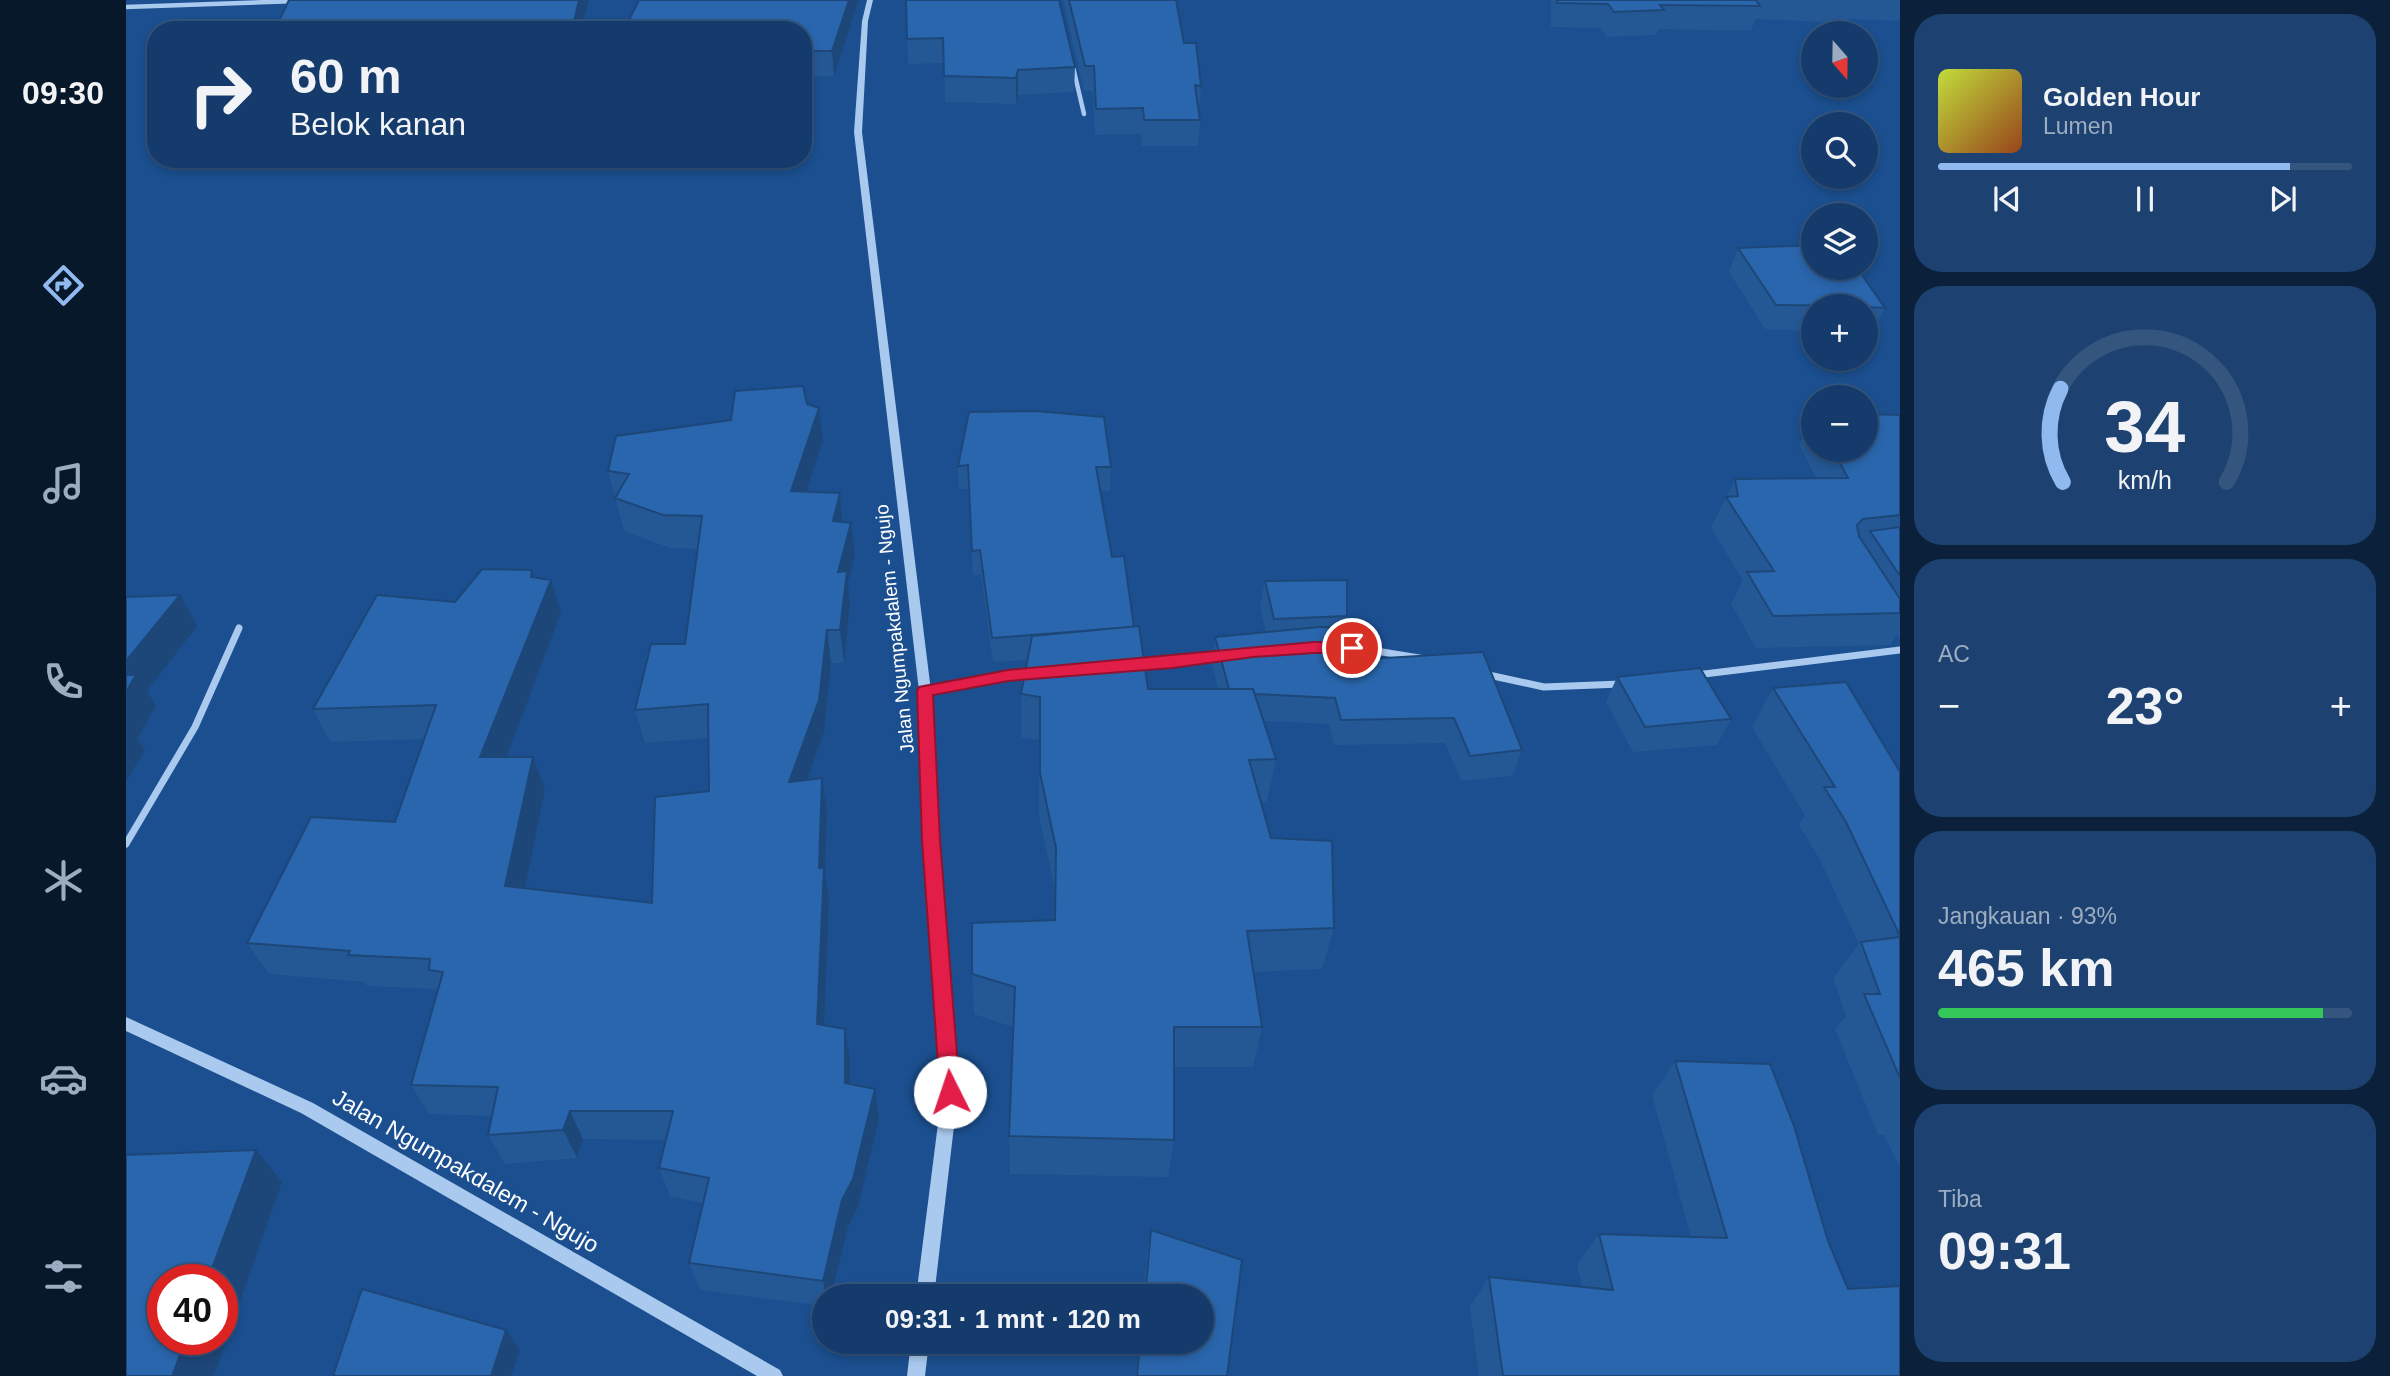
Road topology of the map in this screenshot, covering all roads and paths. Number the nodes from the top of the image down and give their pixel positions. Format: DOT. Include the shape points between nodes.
graph roads {
  1 [pos="870,0"];
  2 [pos="297,1"];
  3 [pos="126,7"];
  4 [pos="1072,64"];
  5 [pos="1084,114"];
  6 [pos="239,628"];
  7 [pos="1892,638"];
  8 [pos="1348,648"];
  9 [pos="1900,650"];
  10 [pos="1228,655"];
  11 [pos="1429,660"];
  12 [pos="1132,665"];
  13 [pos="1036,673"];
  14 [pos="1481,674"];
  15 [pos="1689,676"];
  16 [pos="1624,683"];
  17 [pos="925,691"];
  18 [pos="126,844"];
  19 [pos="126,1024"];
  20 [pos="927,1284"];
  21 [pos="919,1354"];
  22 [pos="774,1376"];
  23 [pos="916,1376"];
  1 -- 17 [label="street, Jalan Ngumpakdalem - Ngujo" via="858,132"];
  2 -- 3 [label="street"];
  4 -- 5 [label="street"];
  6 -- 18 [label="street" via="195,727"];
  7 -- 9 [label="street"];
  8 -- 11 [label="street"];
  9 -- 15 [label="street"];
  10 -- 12 [label="street"];
  13 -- 17 [label="street"];
  14 -- 16 [label="street" via="1544,687"];
  17 -- 20 [label="street, Jalan Ngumpakdalem - Ngujo" via="950,1092"];
  19 -- 22 [label="street, Jalan Ngumpakdalem - Ngujo" via="307,1108"];
  21 -- 23 [label="street"];
}
